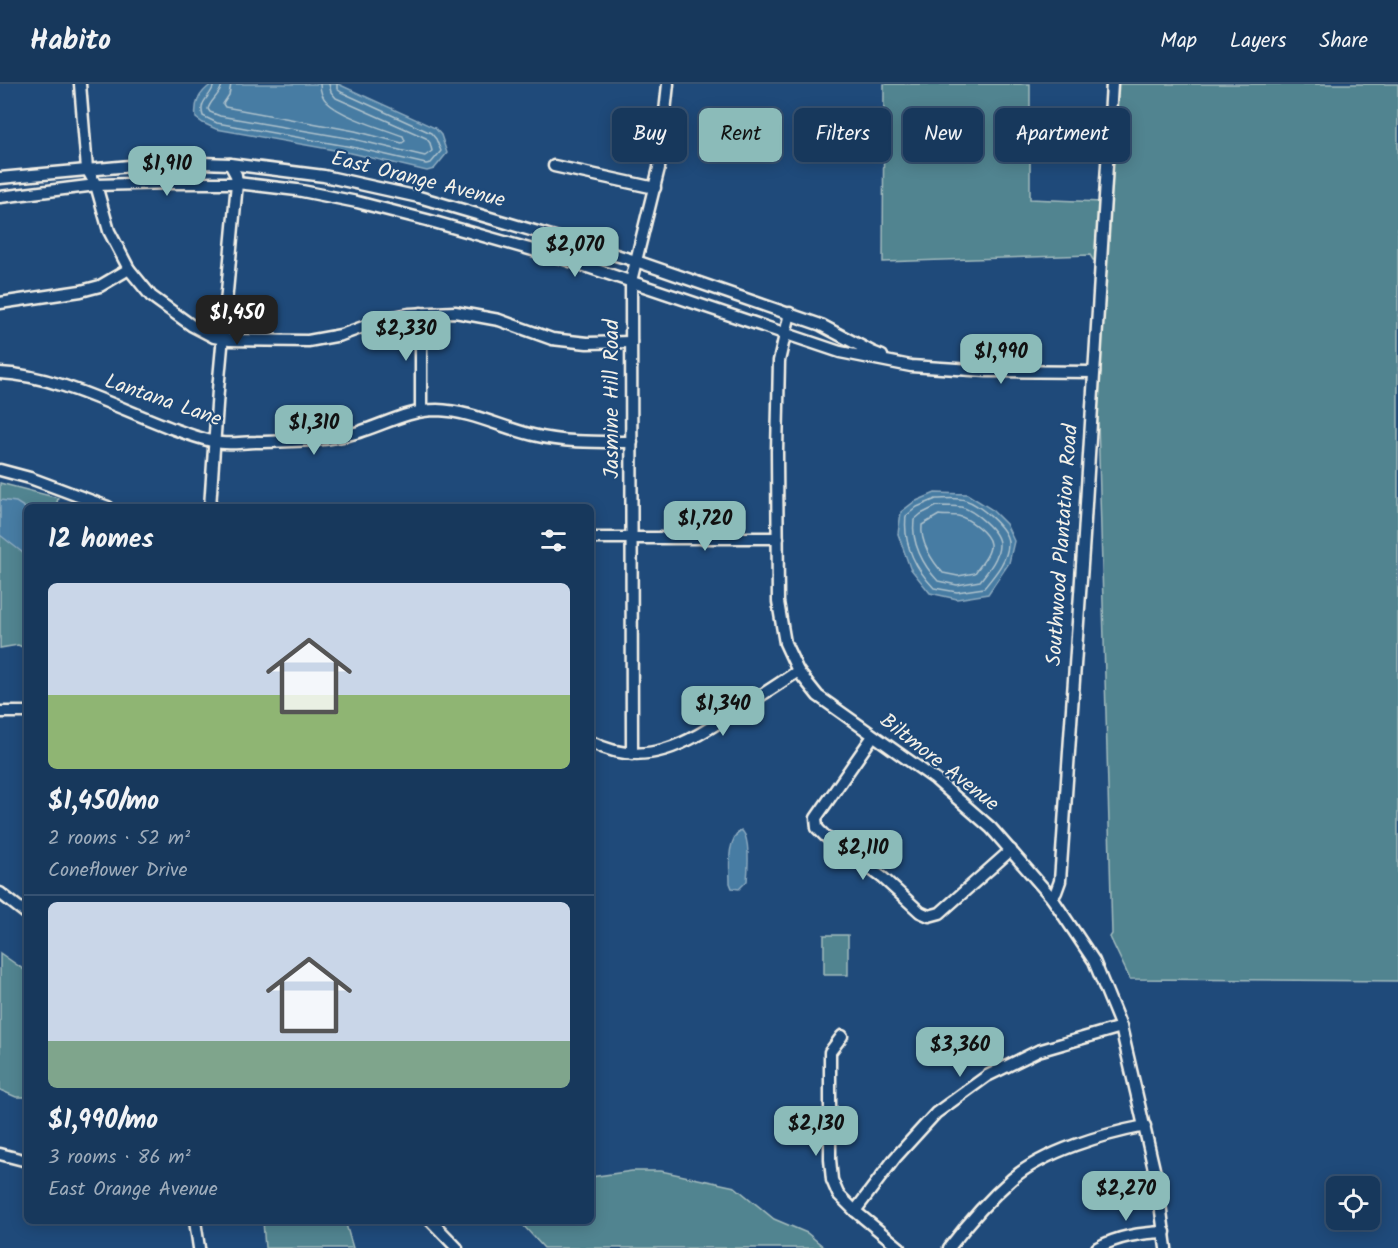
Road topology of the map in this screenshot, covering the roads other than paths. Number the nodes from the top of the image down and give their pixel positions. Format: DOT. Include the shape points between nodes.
graph roads {
  1 [pos="80,84"];
  2 [pos="668,84"];
  3 [pos="1112,84"];
  4 [pos="230,164"];
  5 [pos="554,166"];
  6 [pos="87,169"];
  7 [pos="0,178"];
  8 [pos="237,183"];
  9 [pos="96,185"];
  10 [pos="78,188"];
  11 [pos="655,188"];
  12 [pos="0,197"];
  13 [pos="636,261"];
  14 [pos="129,268"];
  15 [pos="631,281"];
  16 [pos="0,303"];
  17 [pos="421,313"];
  18 [pos="790,313"];
  19 [pos="785,333"];
  20 [pos="223,339"];
  21 [pos="631,342"];
  22 [pos="911,366"];
  23 [pos="1094,372"];
  24 [pos="0,373"];
  25 [pos="421,411"];
  26 [pos="215,441"];
  27 [pos="632,442"];
  28 [pos="0,470"];
  29 [pos="100,504"];
  30 [pos="210,504"];
  31 [pos="594,538"];
  32 [pos="632,538"];
  33 [pos="778,538"];
  34 [pos="798,671"];
  35 [pos="0,712"];
  36 [pos="24,712"];
  37 [pos="873,736"];
  38 [pos="594,743"];
  39 [pos="632,754"];
  40 [pos="1011,850"];
  41 [pos="0,893"];
  42 [pos="1052,898"];
  43 [pos="24,912"];
  44 [pos="1121,1027"];
  45 [pos="842,1036"];
  46 [pos="1145,1126"];
  47 [pos="0,1154"];
  48 [pos="24,1160"];
  49 [pos="855,1211"];
  50 [pos="195,1224"];
  51 [pos="434,1224"];
  52 [pos="1165,1232"];
  53 [pos="199,1248"];
  54 [pos="457,1248"];
  55 [pos="900,1248"];
  56 [pos="949,1248"];
  57 [pos="1097,1248"];
  58 [pos="1166,1248"];
  1 -- 6 [label="street"];
  2 -- 11 [label="street, Jasmine Hill Road"];
  3 -- 23 [label="street, Southwood Plantation Road"];
  4 -- 6 [label="street, East Orange Avenue" via="173,162"];
  4 -- 8 [label="street"];
  4 -- 13 [label="street, East Orange Avenue" via="324,176 420,197"];
  5 -- 11 [label="street"];
  6 -- 7 [label="street, East Orange Avenue"];
  6 -- 9 [label="street"];
  6 -- 10 [label="street"];
  8 -- 9 [label="street, East Orange Avenue"];
  8 -- 15 [label="street, East Orange Avenue" via="297,190 377,207"];
  8 -- 20 [label="street"];
  9 -- 10 [label="street, East Orange Avenue"];
  9 -- 14 [label="street" via="109,231"];
  10 -- 12 [label="street, East Orange Avenue"];
  11 -- 13 [label="street, Jasmine Hill Road"];
  13 -- 15 [label="street, Jasmine Hill Road"];
  13 -- 18 [label="street, East Orange Avenue"];
  14 -- 16 [label="street" via="100,286"];
  14 -- 20 [label="street" via="151,296 191,325"];
  15 -- 19 [label="street, East Orange Avenue"];
  15 -- 21 [label="street, Jasmine Hill Road"];
  17 -- 20 [label="street" via="388,318 316,340"];
  17 -- 21 [label="street" via="476,315 561,340"];
  17 -- 25 [label="street"];
  18 -- 19 [label="street, Biltmore Avenue"];
  18 -- 22 [label="street, East Orange Avenue"];
  19 -- 22 [label="street, East Orange Avenue" via="840,352"];
  19 -- 33 [label="street, Biltmore Avenue" via="779,362"];
  20 -- 26 [label="street"];
  21 -- 27 [label="street, Jasmine Hill Road"];
  22 -- 23 [label="street, East Orange Avenue"];
  23 -- 42 [label="street, Southwood Plantation Road" via="1060,880"];
  24 -- 26 [label="street, Lantana Lane" via="56,384"];
  25 -- 26 [label="street, Lantana Lane" via="339,438"];
  25 -- 27 [label="street, Lantana Lane" via="461,413 558,440"];
  26 -- 30 [label="street"];
  27 -- 32 [label="street, Jasmine Hill Road"];
  28 -- 29 [label="street"];
  31 -- 32 [label="street"];
  32 -- 33 [label="street"];
  32 -- 39 [label="street, Jasmine Hill Road"];
  33 -- 34 [label="street, Biltmore Avenue" via="779,618"];
  34 -- 37 [label="street, Biltmore Avenue" via="818,696"];
  34 -- 39 [label="street" via="682,744"];
  35 -- 36 [label="street"];
  37 -- 40 [label="street, Biltmore Avenue" via="954,794"];
  37 -- 40 [label="street" via="816,818 817,828 825,836 929,916 940,913"];
  38 -- 39 [label="street"];
  40 -- 42 [label="street, Biltmore Avenue"];
  41 -- 43 [label="street"];
  42 -- 44 [label="street, Biltmore Avenue" via="1094,961"];
  44 -- 46 [label="street, Biltmore Avenue"];
  44 -- 49 [label="street" via="1038,1051 987,1076 936,1113"];
  45 -- 49 [label="street" via="830,1052 830,1159 838,1194"];
  46 -- 52 [label="street, Biltmore Avenue"];
  46 -- 56 [label="street" via="1055,1153 1013,1177 981,1208"];
  47 -- 48 [label="street"];
  49 -- 55 [label="street"];
  50 -- 53 [label="street"];
  51 -- 54 [label="street"];
  52 -- 57 [label="street" via="1125,1236"];
  52 -- 58 [label="street, Biltmore Avenue"];
}
